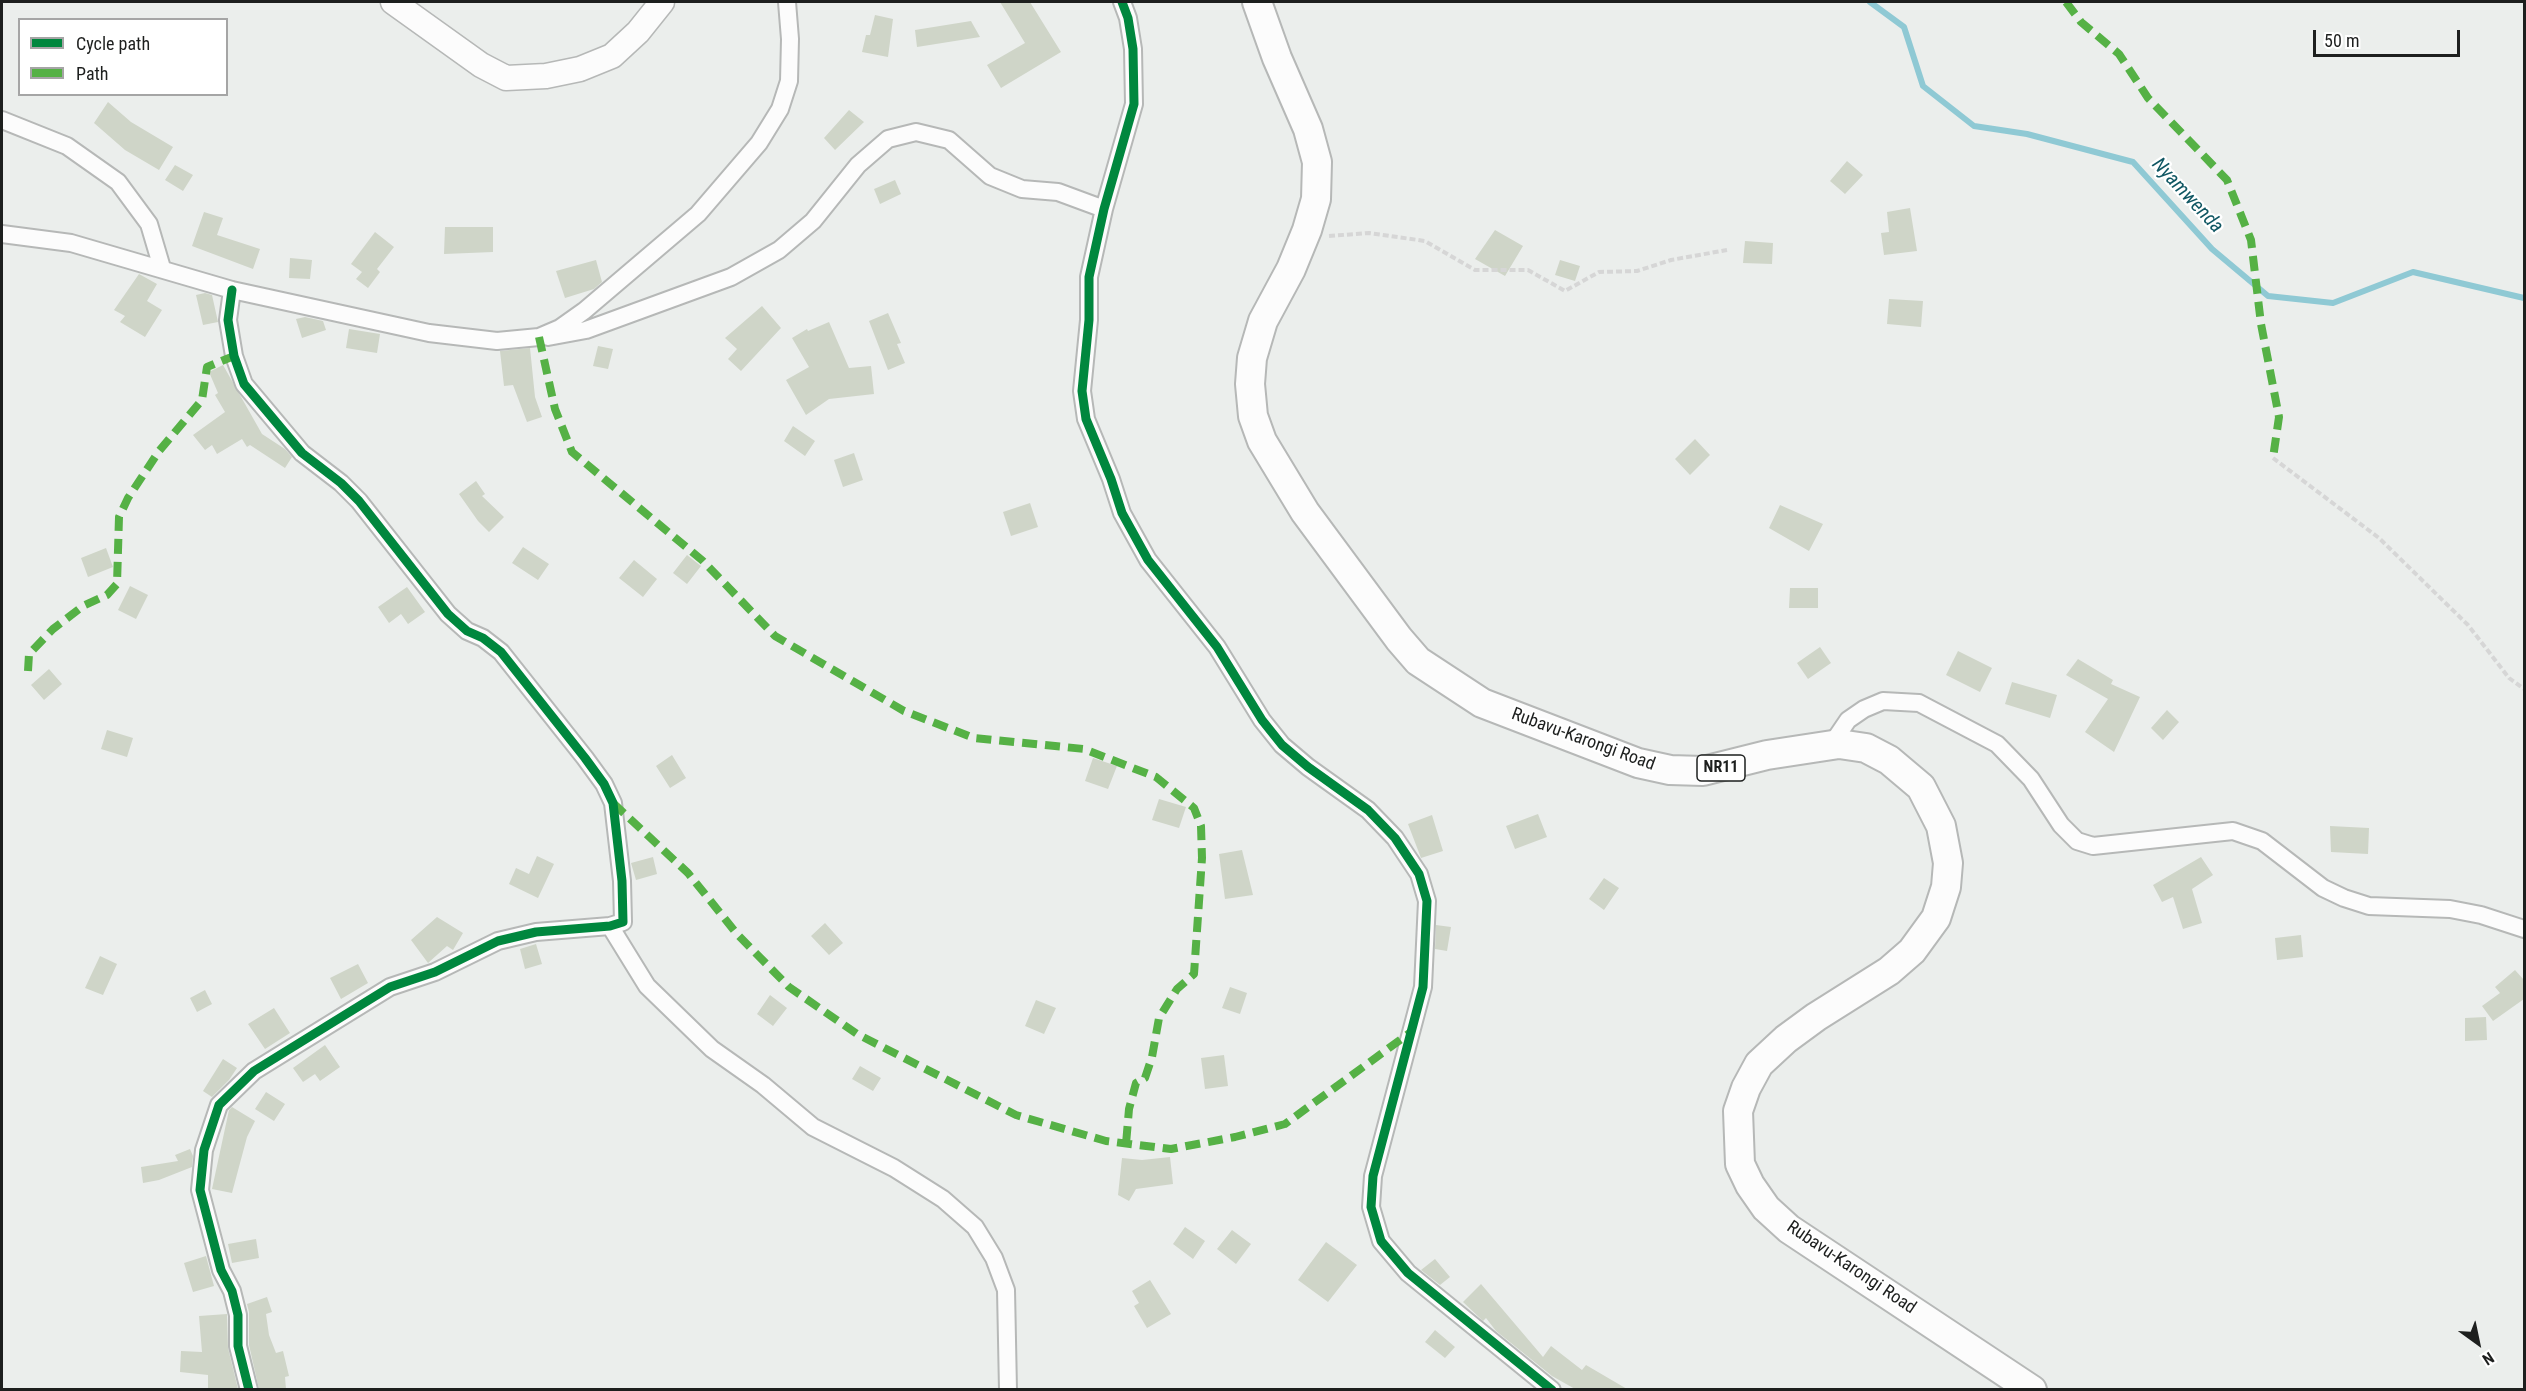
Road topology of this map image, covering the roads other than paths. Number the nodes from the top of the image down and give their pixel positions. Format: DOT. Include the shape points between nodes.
graph roads {
  1 [pos="393,2"];
  2 [pos="662,2"];
  3 [pos="787,2"];
  4 [pos="1122,2"];
  5 [pos="1257,2"];
  6 [pos="2,120"];
  7 [pos="1104,209"];
  8 [pos="2,234"];
  9 [pos="162,268"];
  10 [pos="232,290"];
  11 [pos="539,338"];
  12 [pos="1831,745"];
  13 [pos="610,926"];
  14 [pos="2524,929"];
  15 [pos="249,1389"];
  16 [pos="1008,1389"];
  17 [pos="1552,1389"];
  18 [pos="2032,1389"];
  1 -- 2 [label="main road" via="481,65 506,78 580,69 612,56"];
  3 -- 11 [label="street" via="789,81 780,109 759,144 698,214 584,311"];
  4 -- 7 [label="street" via="1133,49 1134,104"];
  5 -- 12 [label="highway, Rubavu-Karongi Road / NR11" via="1308,129 1317,162 1316,199 1304,237 1263,321 1252,358 1253,416 1262,441 1305,512 1418,661 1482,703 1638,763 1670,770 1703,771 1767,754"];
  6 -- 9 [label="street" via="67,146 118,182 149,224"];
  7 -- 11 [label="street" via="1058,192 1022,189 990,176 949,140 916,132 888,139 858,165 813,220 779,250 731,277 586,330"];
  7 -- 17 [label="street" via="1089,277 1082,391 1093,439 1122,513 1149,560 1217,647 1262,720 1282,745 1368,810 1395,838 1419,874 1427,901 1423,987 1373,1176 1371,1207 1381,1241 1417,1281"];
  8 -- 9 [label="street" via="71,243"];
  9 -- 10 [label="street"];
  10 -- 11 [label="street" via="429,333 497,341"];
  10 -- 13 [label="street" via="228,320 234,356 244,384 264,412 302,453 359,501 448,614 501,652 604,784 617,824 622,881 623,922"];
  12 -- 14 [label="street" via="1848,720 1864,709 1883,700 1919,703 1998,744 2031,779 2061,825 2077,841 2093,846 2233,831 2262,841 2323,888 2344,898 2377,907 2451,909"];
  12 -- 18 [label="highway, Rubavu-Karongi Road / NR11" via="1866,748 1889,760 1920,788 1941,826 1948,863 1946,887 1936,918 1912,951 1889,971 1786,1039 1759,1064 1738,1111 1740,1164 1766,1208 1789,1229"];
  13 -- 15 [label="street" via="536,932 498,941 435,972 390,987 254,1071 219,1105 204,1150 200,1190 221,1270 232,1291 238,1346"];
  13 -- 16 [label="street" via="647,986 712,1049 813,1127 943,1198 975,1227 994,1258 1006,1290"];
}
